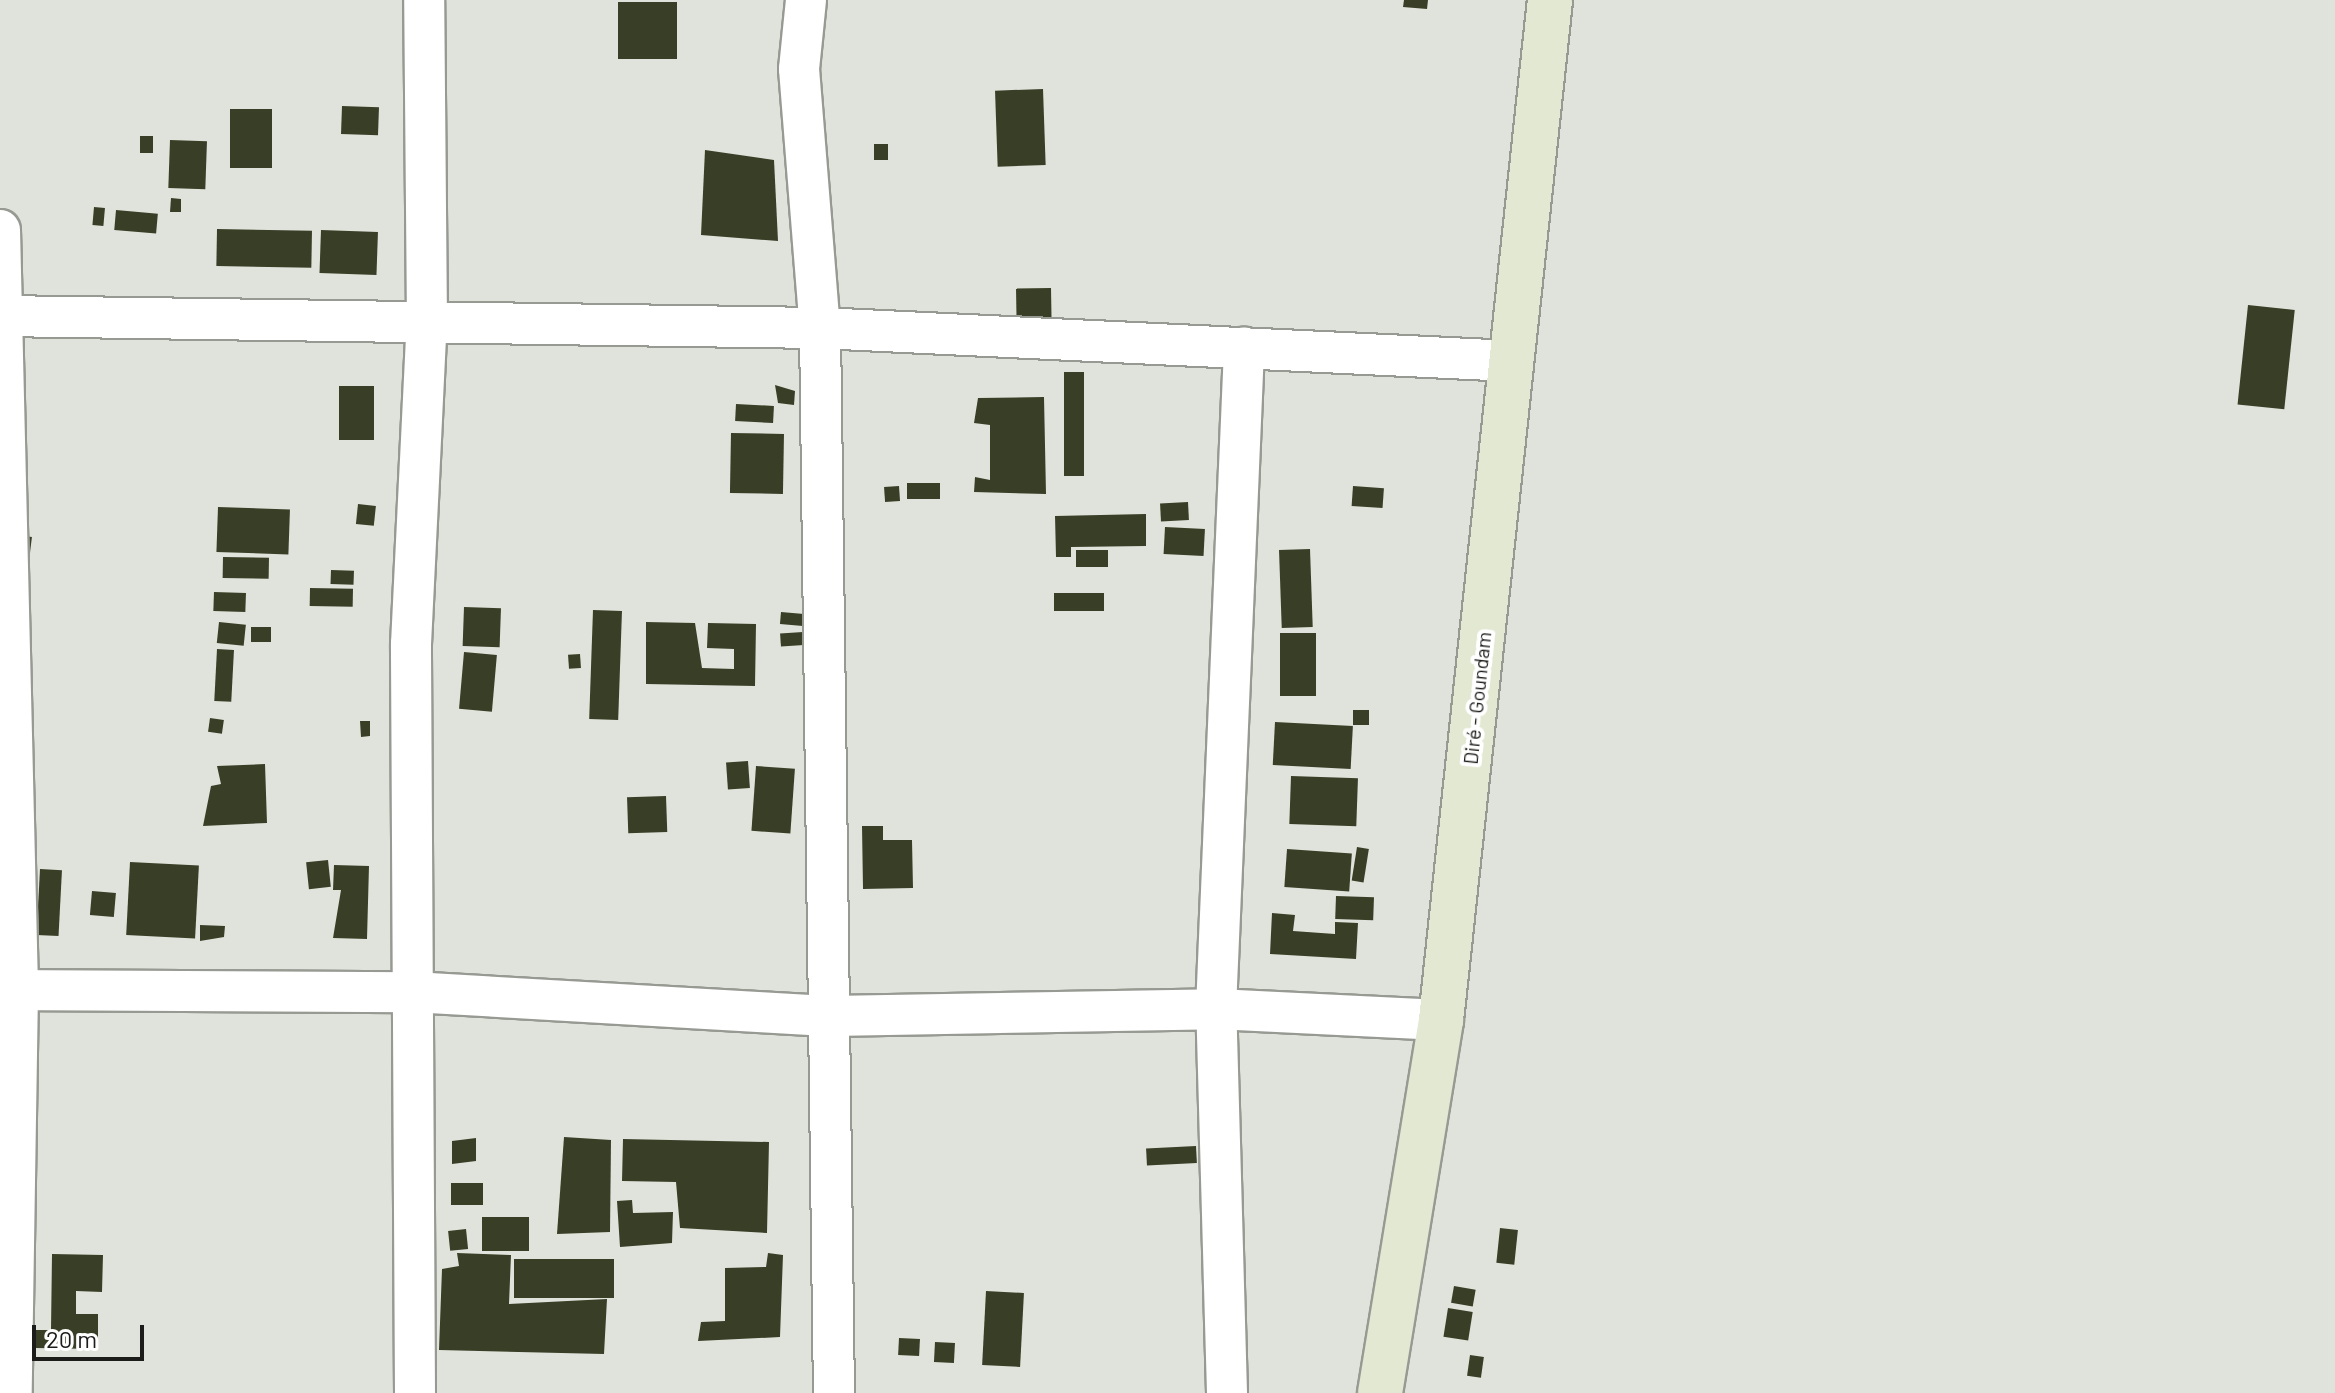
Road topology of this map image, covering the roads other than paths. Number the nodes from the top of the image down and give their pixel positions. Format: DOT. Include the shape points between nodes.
graph roads {
  1 [pos="424,0"];
  2 [pos="806,0"];
  3 [pos="1550,0"];
  4 [pos="0,230"];
  5 [pos="3,316"];
  6 [pos="427,322"];
  7 [pos="820,328"];
  8 [pos="1244,348"];
  9 [pos="1513,361"];
  10 [pos="9,990"];
  11 [pos="412,992"];
  12 [pos="1216,1009"];
  13 [pos="831,1016"];
  14 [pos="1441,1020"];
  15 [pos="12,1393"];
  16 [pos="415,1393"];
  17 [pos="834,1393"];
  18 [pos="1227,1393"];
  19 [pos="1380,1393"];
  1 -- 6 [label="street"];
  2 -- 7 [label="street" via="799,69"];
  3 -- 9 [label="main road, Diré - Goundam"];
  4 -- 5 [label="street"];
  5 -- 6 [label="street"];
  5 -- 10 [label="street"];
  6 -- 7 [label="street"];
  6 -- 11 [label="street" via="411,644"];
  7 -- 8 [label="street"];
  7 -- 13 [label="street"];
  8 -- 9 [label="street"];
  8 -- 12 [label="street"];
  9 -- 14 [label="main road, Diré - Goundam"];
  10 -- 11 [label="street"];
  10 -- 15 [label="street"];
  11 -- 13 [label="street"];
  11 -- 16 [label="street"];
  12 -- 13 [label="street"];
  12 -- 14 [label="street"];
  12 -- 18 [label="street"];
  13 -- 17 [label="street"];
  14 -- 19 [label="main road, Diré - Goundam"];
}
